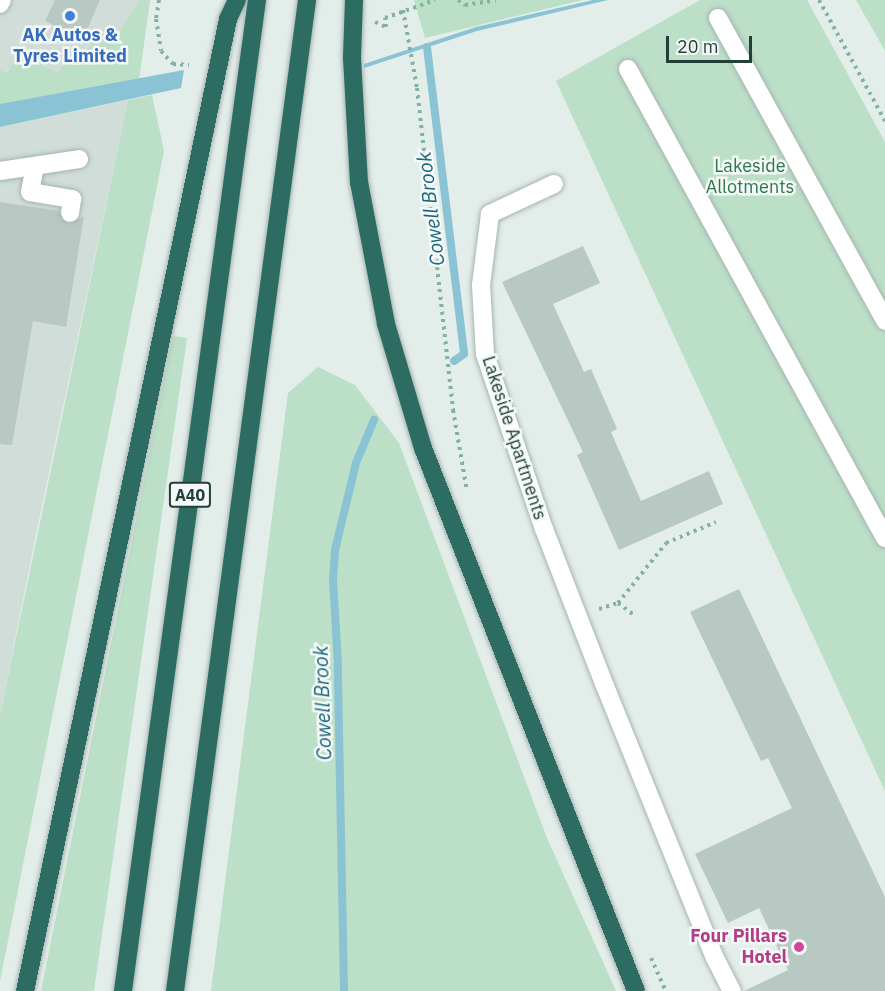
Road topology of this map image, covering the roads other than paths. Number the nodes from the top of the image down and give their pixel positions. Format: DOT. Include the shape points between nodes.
graph roads {
  1 [pos="237,0"];
  2 [pos="257,0"];
  3 [pos="307,0"];
  4 [pos="354,0"];
  5 [pos="718,18"];
  6 [pos="628,69"];
  7 [pos="78,159"];
  8 [pos="35,166"];
  9 [pos="0,171"];
  10 [pos="554,184"];
  11 [pos="70,213"];
  12 [pos="885,321"];
  13 [pos="885,537"];
  14 [pos="25,991"];
  15 [pos="123,991"];
  16 [pos="175,991"];
  17 [pos="636,991"];
  18 [pos="732,991"];
  1 -- 14 [label="highway" via="226,31"];
  2 -- 15 [label="highway, A40"];
  3 -- 16 [label="highway, A40"];
  4 -- 17 [label="highway" via="352,58 359,182 386,324 423,448"];
  5 -- 12 [label="lane"];
  6 -- 13 [label="lane"];
  7 -- 8 [label="lane"];
  8 -- 9 [label="lane"];
  8 -- 11 [label="lane" via="30,192 72,199"];
  10 -- 18 [label="lane, Lakeside Apartments" via="490,214 481,285 485,354 544,529 715,958"];
}
